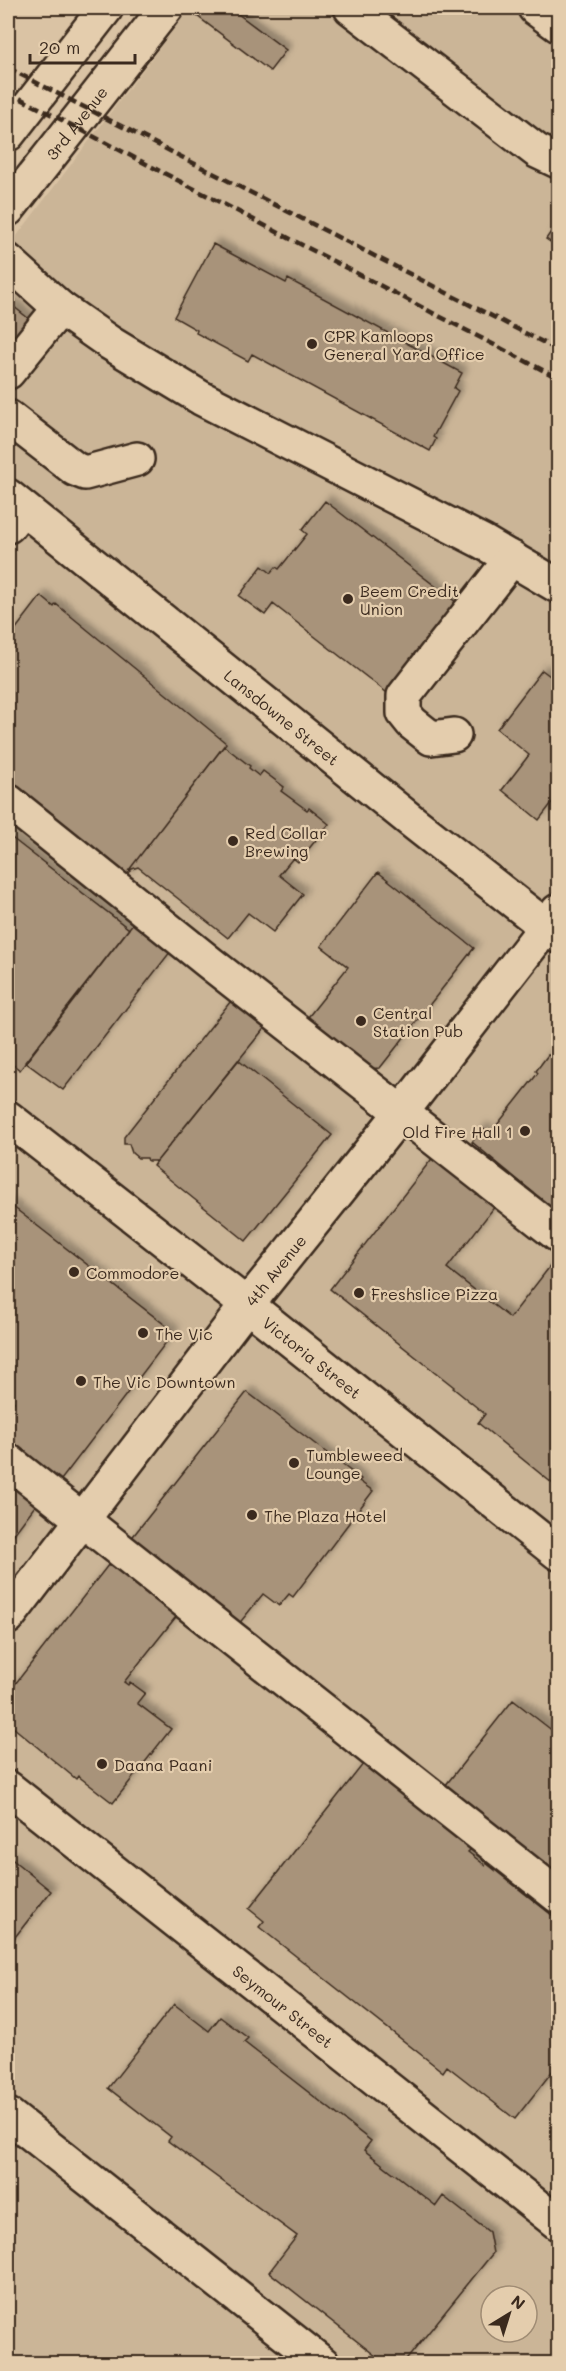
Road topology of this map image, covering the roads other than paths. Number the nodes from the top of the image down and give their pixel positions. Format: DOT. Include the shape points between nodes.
graph roads {
  1 [pos="106,8"];
  2 [pos="166,8"];
  3 [pos="351,8"];
  4 [pos="535,8"];
  5 [pos="558,26"];
  6 [pos="8,134"];
  7 [pos="558,161"];
  8 [pos="8,209"];
  9 [pos="8,261"];
  10 [pos="60,308"];
  11 [pos="8,372"];
  12 [pos="8,417"];
  13 [pos="137,459"];
  14 [pos="12,510"];
  15 [pos="512,558"];
  16 [pos="558,586"];
  17 [pos="454,735"];
  18 [pos="8,801"];
  19 [pos="555,924"];
  20 [pos="401,1113"];
  21 [pos="8,1118"];
  22 [pos="558,1235"];
  23 [pos="247,1305"];
  24 [pos="8,1461"];
  25 [pos="83,1521"];
  26 [pos="558,1553"];
  27 [pos="8,1617"];
  28 [pos="8,1788"];
  29 [pos="558,1896"];
  30 [pos="8,2115"];
  31 [pos="558,2223"];
  32 [pos="323,2364"];
  1 -- 6 [label="street"];
  2 -- 8 [label="street, 3rd Avenue"];
  3 -- 7 [label="street" via="537,151"];
  4 -- 5 [label="street"];
  9 -- 10 [label="street"];
  10 -- 11 [label="street"];
  10 -- 15 [label="street" via="201,398"];
  12 -- 13 [label="street" via="85,473"];
  14 -- 19 [label="street, Lansdowne Street" via="409,819"];
  15 -- 16 [label="street"];
  15 -- 17 [label="street" via="404,696 404,714 431,738"];
  18 -- 20 [label="street"];
  19 -- 20 [label="street, 4th Avenue"];
  20 -- 22 [label="street"];
  20 -- 23 [label="street, 4th Avenue"];
  21 -- 23 [label="street, Victoria Street"];
  23 -- 25 [label="street, 4th Avenue"];
  23 -- 26 [label="street, Victoria Street"];
  24 -- 25 [label="street"];
  25 -- 27 [label="street, 4th Avenue"];
  25 -- 29 [label="street"];
  28 -- 31 [label="street, Seymour Street"];
  30 -- 32 [label="street"];
}
